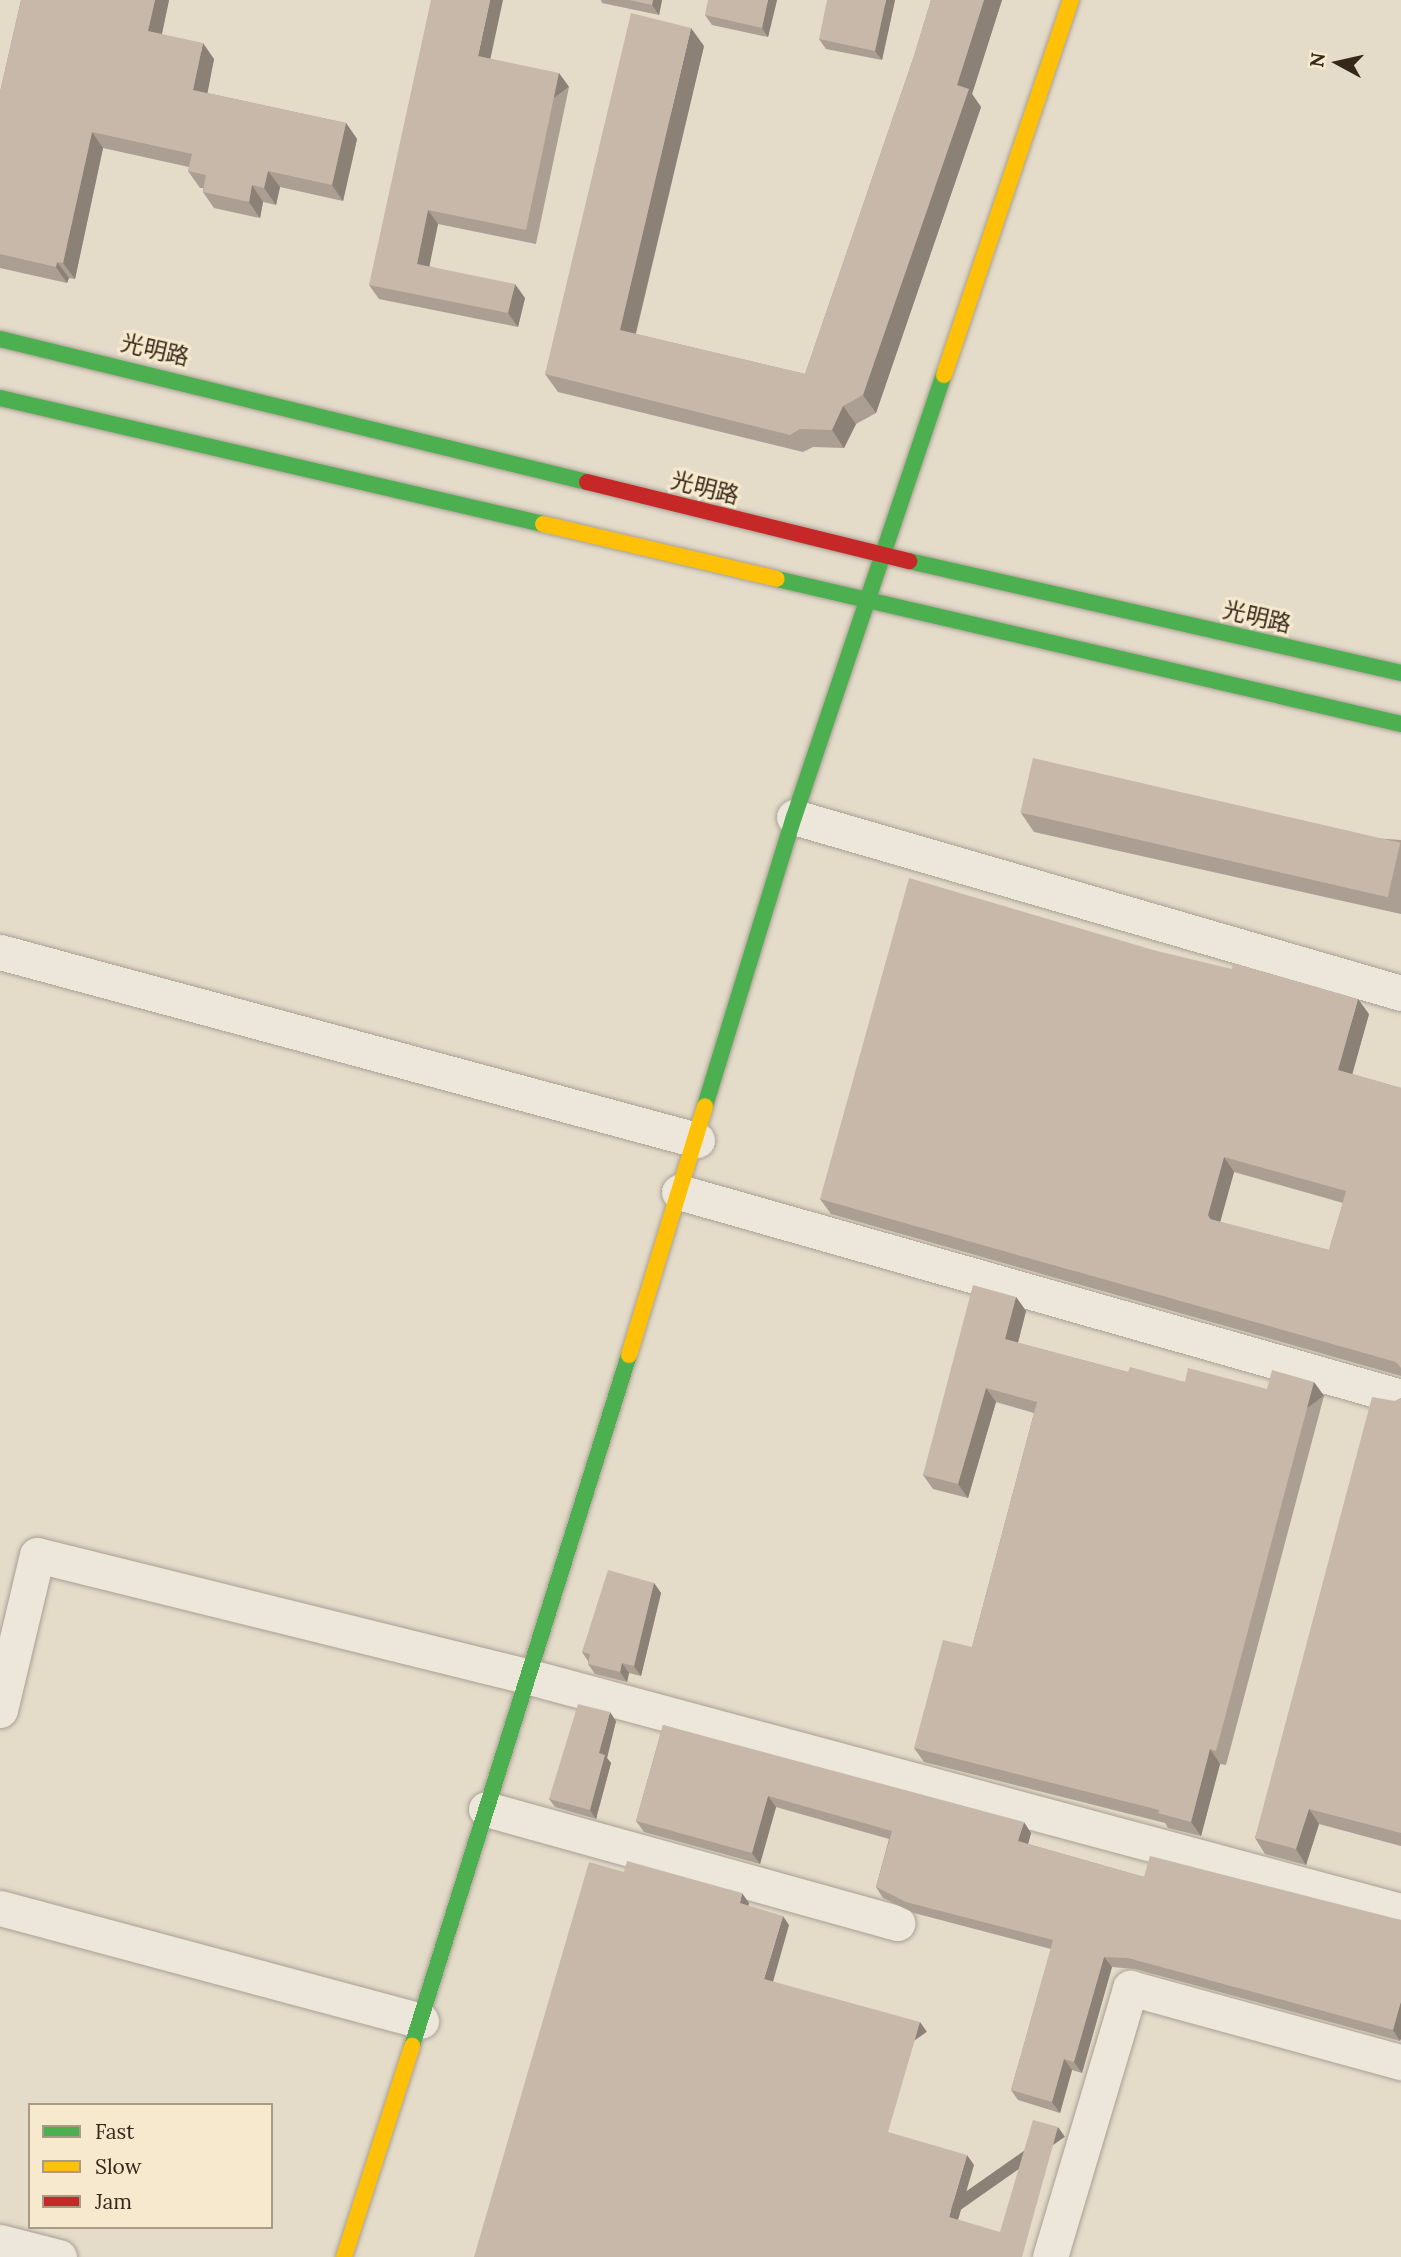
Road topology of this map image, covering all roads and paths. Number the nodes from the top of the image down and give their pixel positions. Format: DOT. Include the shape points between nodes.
graph roads {
  1 [pos="1071,0"];
  2 [pos="0,339"];
  3 [pos="0,398"];
  4 [pos="885,556"];
  5 [pos="870,600"];
  6 [pos="1401,673"];
  7 [pos="1401,724"];
  8 [pos="794,817"];
  9 [pos="0,952"];
  10 [pos="1401,993"];
  11 [pos="697,1140"];
  12 [pos="679,1192"];
  13 [pos="1401,1397"];
  14 [pos="530,1677"];
  15 [pos="0,1710"];
  16 [pos="486,1809"];
  17 [pos="0,1908"];
  18 [pos="1401,1911"];
  19 [pos="897,1923"];
  20 [pos="421,2021"];
  21 [pos="1401,2062"];
  22 [pos="0,2242"];
  23 [pos="59,2257"];
  24 [pos="344,2257"];
  25 [pos="1050,2257"];
  1 -- 4 [label="main road"];
  2 -- 4 [label="main road, 光明路" via="182,380"];
  3 -- 5 [label="main road"];
  4 -- 5 [label="main road"];
  4 -- 6 [label="main road, 光明路"];
  5 -- 7 [label="main road"];
  5 -- 8 [label="main road"];
  8 -- 10 [label="street"];
  8 -- 11 [label="main road"];
  9 -- 11 [label="street"];
  11 -- 12 [label="main road"];
  12 -- 13 [label="street"];
  12 -- 14 [label="main road"];
  14 -- 15 [label="street" via="37,1555"];
  14 -- 16 [label="main road"];
  14 -- 18 [label="street"];
  16 -- 19 [label="street"];
  16 -- 20 [label="main road"];
  17 -- 20 [label="street"];
  20 -- 24 [label="main road"];
  21 -- 25 [label="street" via="1130,1988"];
  22 -- 23 [label="street"];
}
